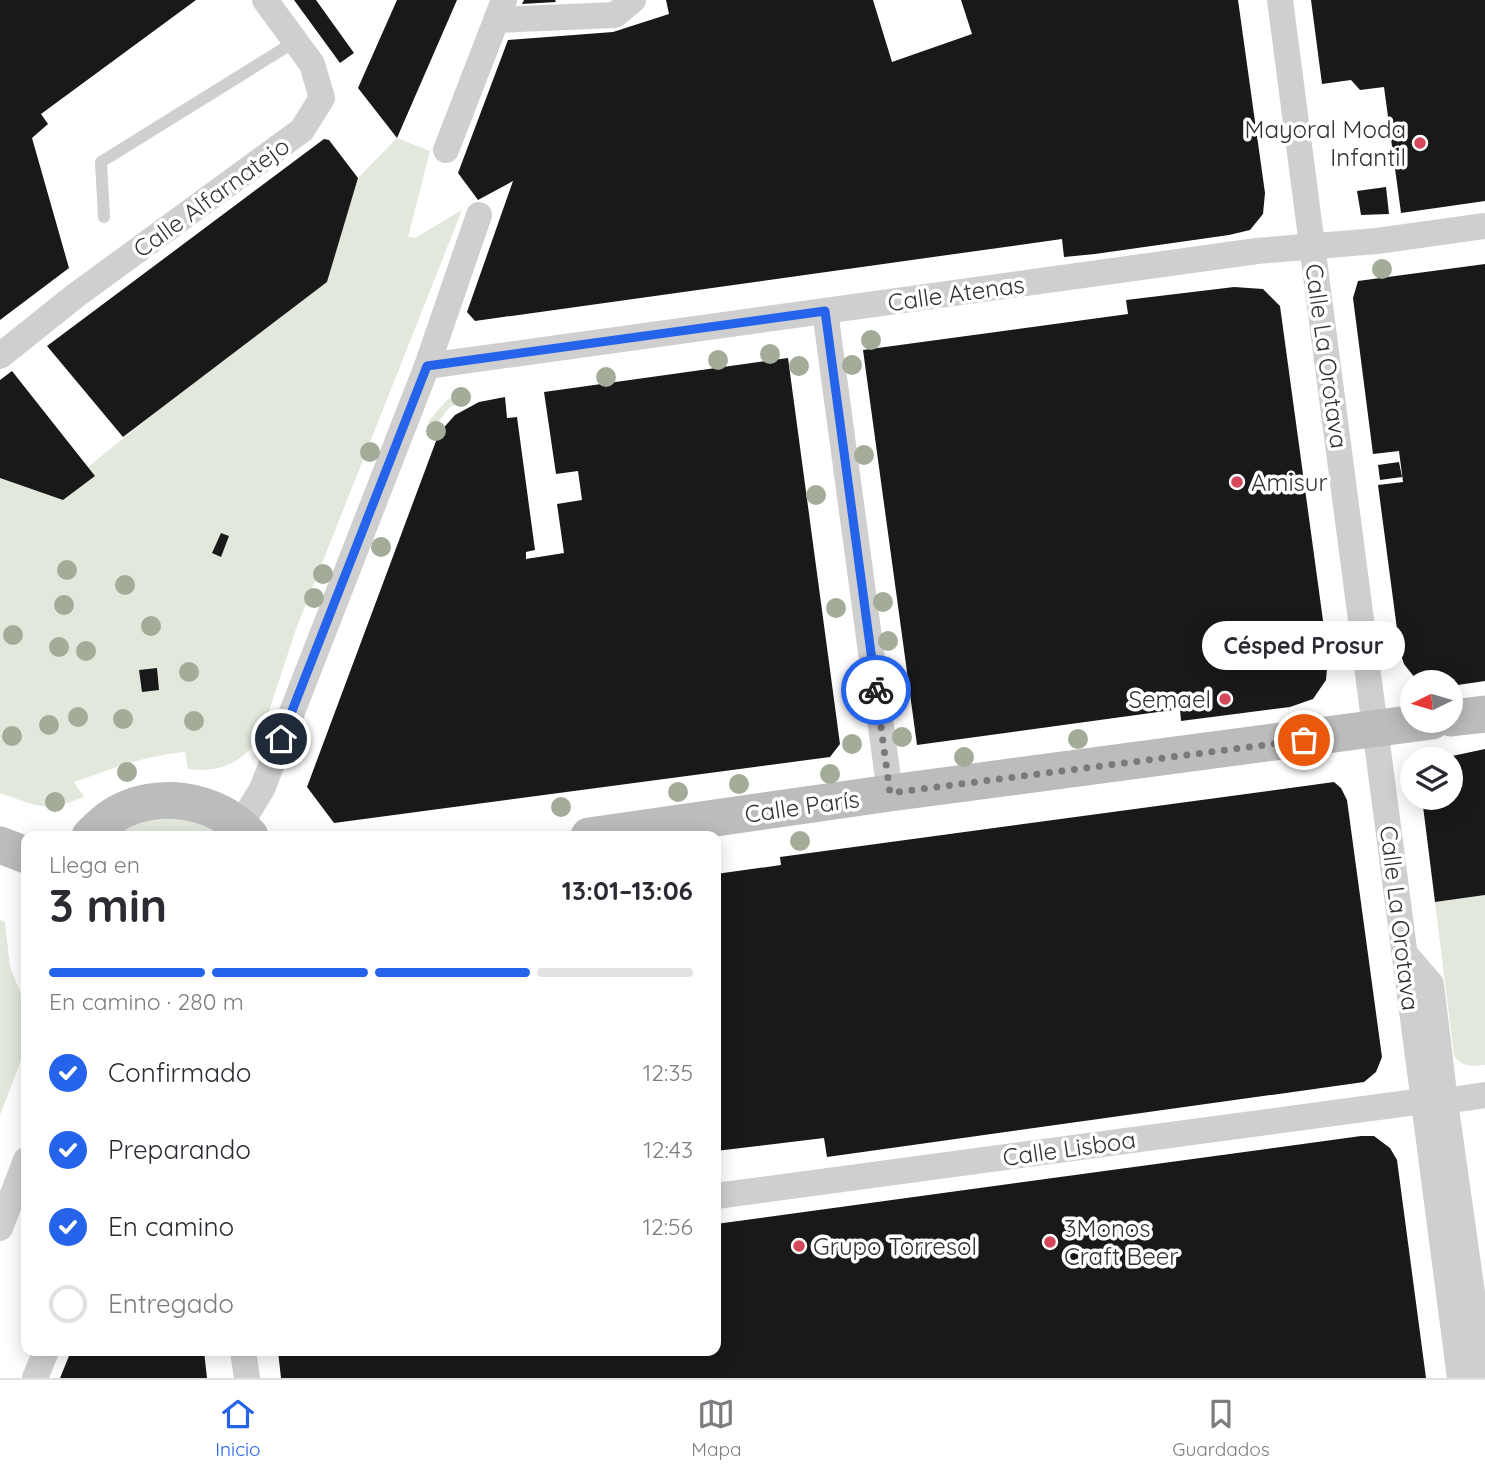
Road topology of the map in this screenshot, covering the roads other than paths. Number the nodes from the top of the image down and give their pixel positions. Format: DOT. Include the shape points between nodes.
graph roads {
  1 [pos="265,0"];
  2 [pos="633,0"];
  3 [pos="1280,0"];
  4 [pos="500,10"];
  5 [pos="296,41"];
  6 [pos="446,150"];
  7 [pos="479,215"];
  8 [pos="104,217"];
  9 [pos="1485,226"];
  10 [pos="1312,247"];
  11 [pos="825,311"];
  12 [pos="0,356"];
  13 [pos="427,366"];
  14 [pos="1485,714"];
  15 [pos="1463,717"];
  16 [pos="1400,726"];
  17 [pos="1376,729"];
  18 [pos="890,793"];
  19 [pos="96,831"];
  20 [pos="245,831"];
  21 [pos="624,831"];
  22 [pos="0,845"];
  23 [pos="21,853"];
  24 [pos="1485,1095"];
  25 [pos="1434,1101"];
  26 [pos="21,1173"];
  27 [pos="721,1195"];
  28 [pos="0,1228"];
  29 [pos="1477,1267"];
  30 [pos="44,1356"];
  31 [pos="244,1356"];
  32 [pos="35,1378"];
  33 [pos="247,1378"];
  34 [pos="1460,1378"];
  35 [pos="1484,1378"];
  1 -- 5 [label="street, Calle Alfarnatejo"];
  2 -- 4 [label="street" via="615,15"];
  3 -- 10 [label="street, Calle La Orotava"];
  4 -- 6 [label="street"];
  5 -- 8 [label="lane" via="101,162"];
  5 -- 12 [label="street, Calle Alfarnatejo" via="312,64 322,98 302,130"];
  7 -- 13 [label="street"];
  9 -- 10 [label="street, Calle Atenas"];
  10 -- 11 [label="street, Calle Atenas"];
  10 -- 17 [label="street, Calle La Orotava"];
  11 -- 13 [label="street, Calle Atenas"];
  11 -- 18 [label="street"];
  13 -- 20 [label="street"];
  14 -- 15 [label="main road"];
  16 -- 17 [label="main road, Calle París"];
  17 -- 18 [label="main road, Calle París"];
  17 -- 25 [label="street, Calle La Orotava" via="1405,954 1431,984"];
  18 -- 21 [label="main road, Calle París"];
  19 -- 20 [label="main road" via="111,817 143,803 177,800 211,807"];
  22 -- 23 [label="main road"];
  24 -- 25 [label="street, Calle Lisboa"];
  25 -- 27 [label="street, Calle Lisboa"];
  25 -- 29 [label="street"];
  25 -- 34 [label="street"];
  26 -- 28 [label="street"];
  29 -- 35 [label="street"];
  30 -- 32 [label="street"];
  31 -- 33 [label="street"];
}
